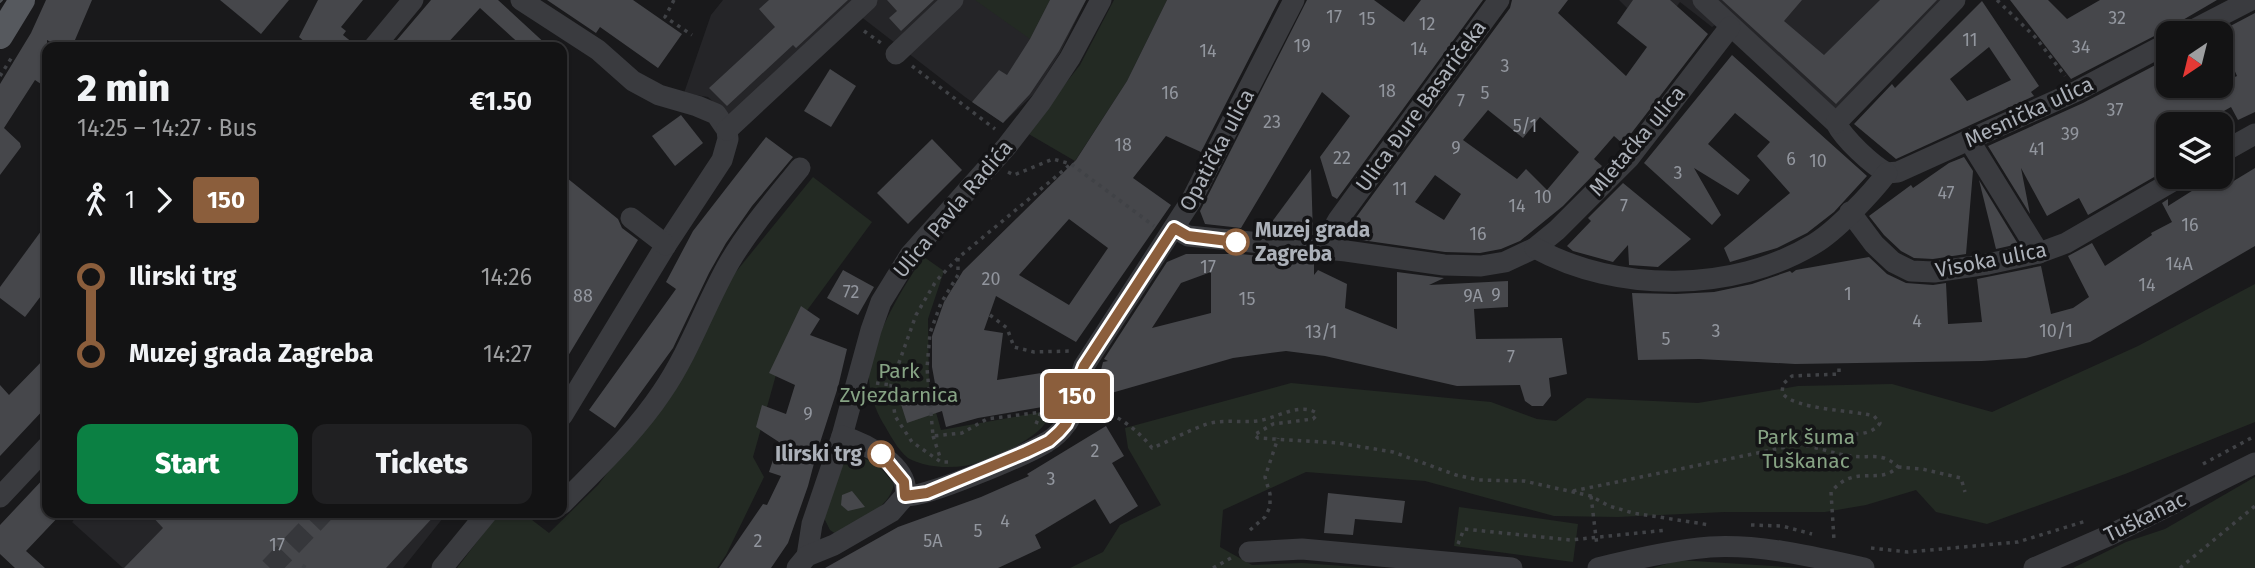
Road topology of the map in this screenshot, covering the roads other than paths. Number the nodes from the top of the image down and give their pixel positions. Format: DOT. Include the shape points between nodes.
graph roads {
  1 [pos="22,0"];
  2 [pos="412,0"];
  3 [pos="521,0"];
  4 [pos="867,0"];
  5 [pos="953,0"];
  6 [pos="1101,0"];
  7 [pos="1294,0"];
  8 [pos="1499,0"];
  9 [pos="1955,0"];
  10 [pos="2251,0"];
  11 [pos="1705,1"];
  12 [pos="2210,21"];
  13 [pos="1730,27"];
  14 [pos="378,42"];
  15 [pos="6,47"];
  16 [pos="2156,49"];
  17 [pos="895,54"];
  18 [pos="1836,123"];
  19 [pos="727,130"];
  20 [pos="2255,134"];
  21 [pos="1969,140"];
  22 [pos="2233,146"];
  23 [pos="800,169"];
  24 [pos="1887,173"];
  25 [pos="2159,189"];
  26 [pos="1850,212"];
  27 [pos="631,218"];
  28 [pos="1166,229"];
  29 [pos="666,245"];
  30 [pos="1535,248"];
  31 [pos="1326,250"];
  32 [pos="2039,253"];
  33 [pos="567,408"];
  34 [pos="842,436"];
  35 [pos="42,452"];
  36 [pos="2255,463"];
  37 [pos="905,496"];
  38 [pos="0,497"];
  39 [pos="567,499"];
  40 [pos="483,518"];
  41 [pos="1249,542"];
  42 [pos="1864,557"];
  43 [pos="802,562"];
  44 [pos="442,568"];
  45 [pos="1512,568"];
  46 [pos="1600,568"];
  47 [pos="2034,568"];
  1 -- 15 [label="main road"];
  2 -- 14 [label="street"];
  3 -- 19 [label="street" via="598,50 633,81 707,109"];
  4 -- 19 [label="street"];
  5 -- 17 [label="street"];
  6 -- 34 [label="street, Ulica Pavla Radića" via="1041,102 910,255 890,286 871,330"];
  7 -- 28 [label="street, Opatička ulica" via="1191,201"];
  8 -- 31 [label="street, Ulica Đure Basaričeka" via="1338,220"];
  9 -- 18 [label="street"];
  10 -- 12 [label="street"];
  11 -- 13 [label="street"];
  13 -- 18 [label="street"];
  13 -- 30 [label="street, Mletačka ulica" via="1629,158"];
  16 -- 21 [label="street, Mesnička ulica"];
  18 -- 24 [label="street"];
  19 -- 29 [label="street" via="722,160"];
  20 -- 22 [label="street"];
  21 -- 24 [label="street, Mesnička ulica"];
  21 -- 32 [label="street"];
  23 -- 39 [label="street" via="730,261 684,358 662,393 640,423"];
  24 -- 26 [label="street"];
  25 -- 32 [label="street, Visoka ulica" via="2066,243"];
  26 -- 30 [label="street" via="1816,243 1798,252 1755,268 1689,280 1622,279"];
  26 -- 32 [label="street, Visoka ulica" via="1884,254 1911,271 1934,272"];
  27 -- 29 [label="street"];
  28 -- 31 [label="street, Mletačka ulica" via="1188,236"];
  28 -- 37 [label="street, Opatička ulica" via="1084,366 1066,424 1049,441 927,493"];
  29 -- 33 [label="street"];
  30 -- 31 [label="street, Mletačka ulica" via="1505,262 1481,266"];
  34 -- 37 [label="street" via="868,445 887,460 904,482"];
  34 -- 43 [label="street"];
  35 -- 38 [label="street"];
  36 -- 47 [label="street, Tuškanac"];
  37 -- 43 [label="street" via="891,512"];
  40 -- 44 [label="street"];
  41 -- 45 [label="street"];
  42 -- 46 [label="street" via="1739,547 1680,551"];
}
